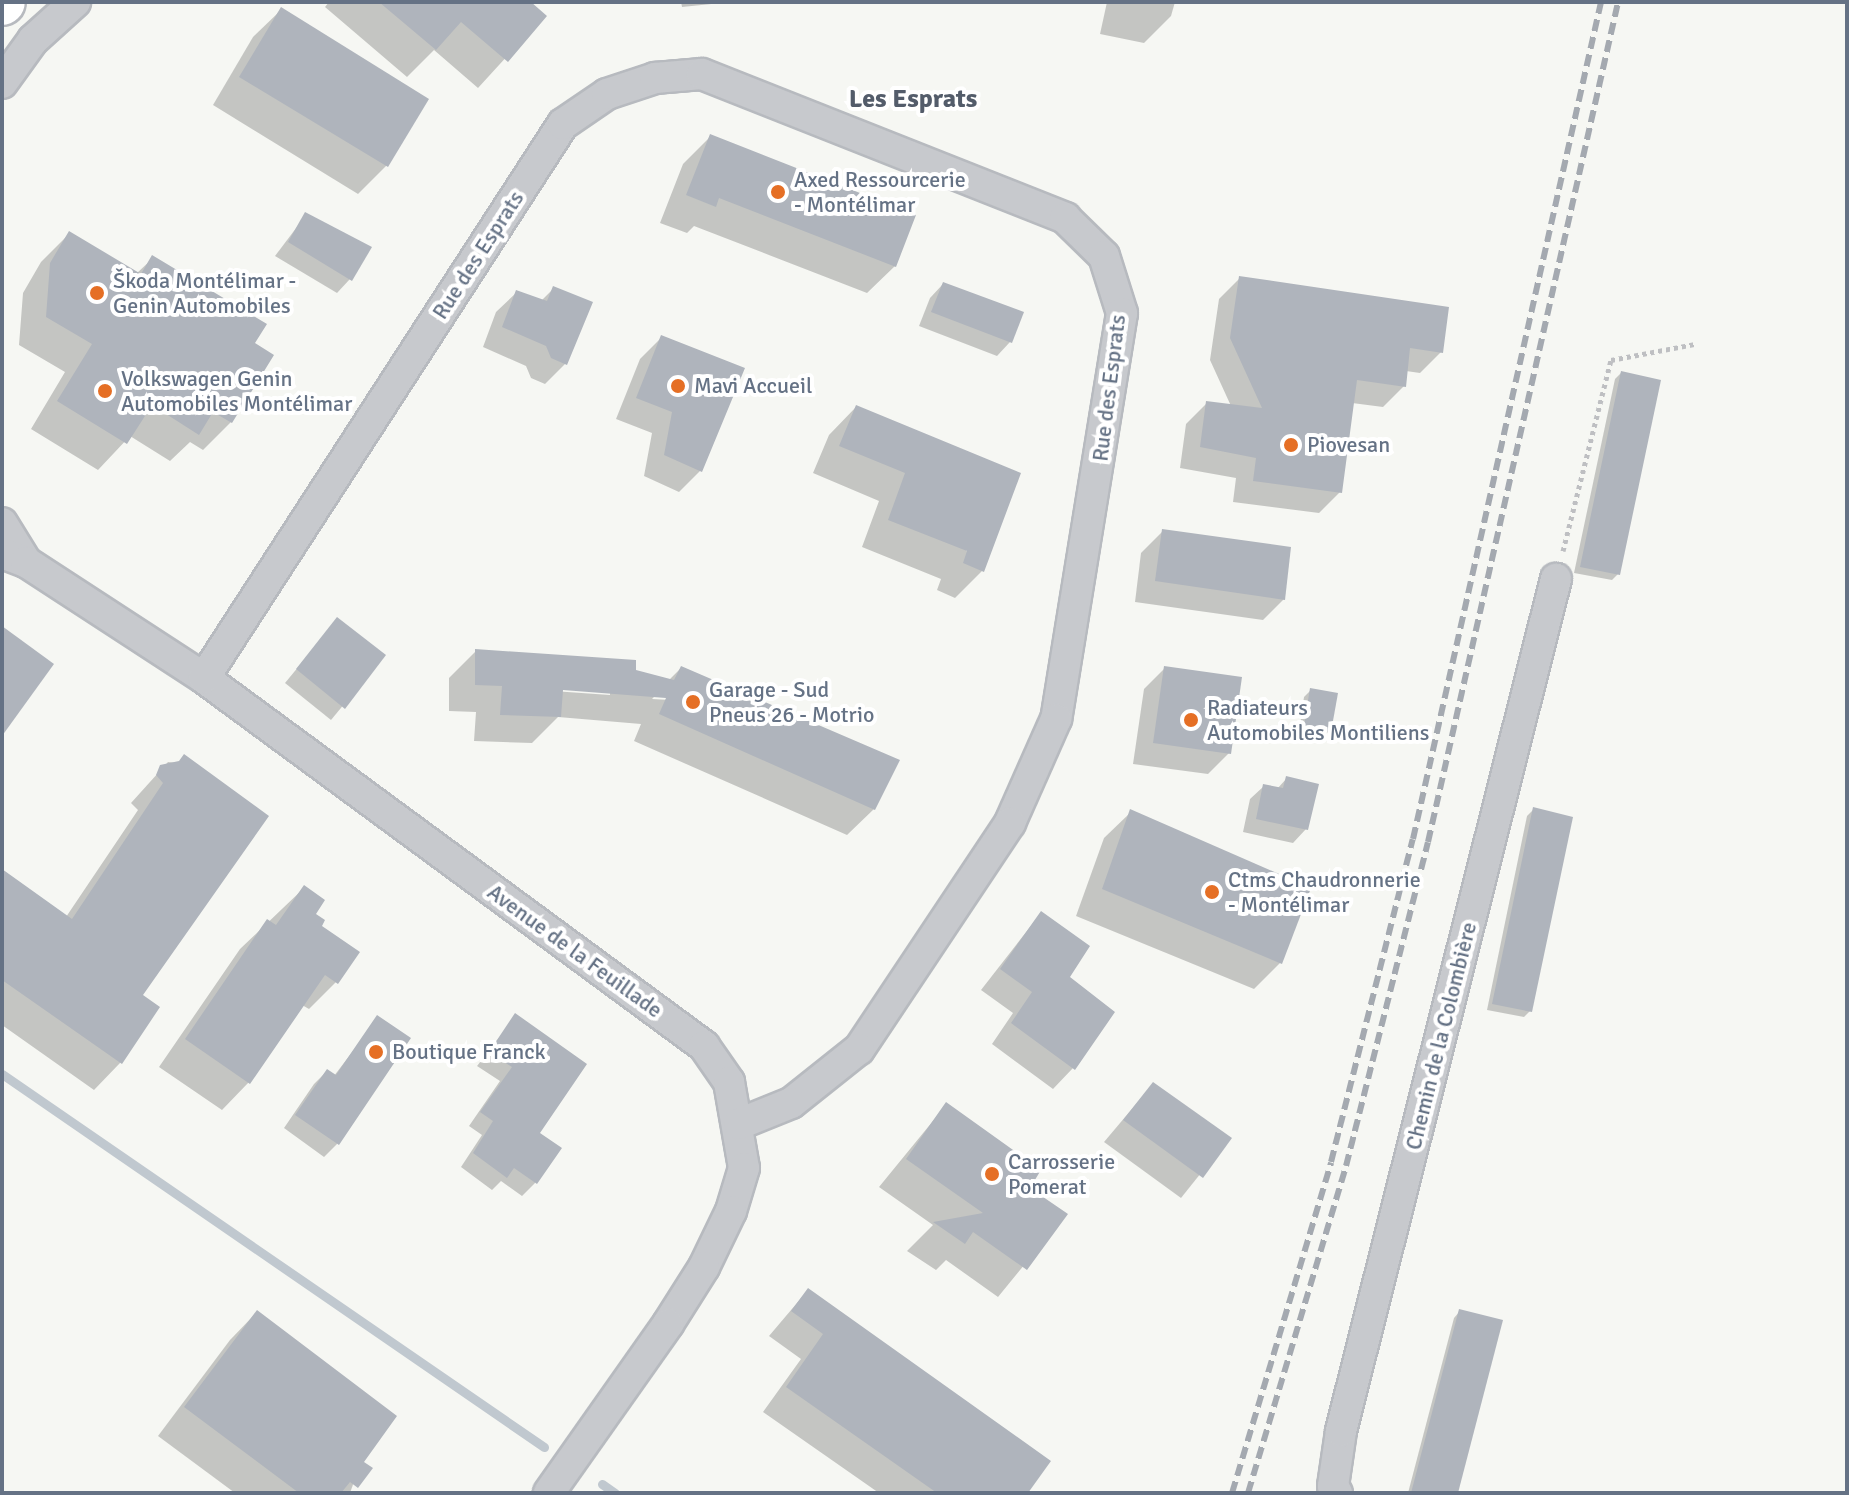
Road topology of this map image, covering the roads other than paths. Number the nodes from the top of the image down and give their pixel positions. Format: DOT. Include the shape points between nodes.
graph roads {
  1 [pos="75,2"];
  2 [pos="2,83"];
  3 [pos="2,523"];
  4 [pos="14,558"];
  5 [pos="1556,579"];
  6 [pos="204,678"];
  7 [pos="739,1124"];
  8 [pos="549,1493"];
  9 [pos="1337,1493"];
  1 -- 2 [label="street" via="33,40"];
  3 -- 4 [label="street, Avenue de la Feuillade"];
  4 -- 6 [label="street, Avenue de la Feuillade"];
  5 -- 9 [label="street, Chemin de la Colombière" via="1341,1431 1333,1486"];
  6 -- 7 [label="street, Avenue de la Feuillade" via="704,1046 729,1082"];
  6 -- 7 [label="street, Rue des Esprats" via="563,124 607,94 655,78 702,74 1065,218 1104,256 1122,313 1056,719 1010,823 859,1049 791,1103"];
  7 -- 8 [label="street, Avenue de la Feuillade" via="744,1168 731,1211 704,1267"];
}
